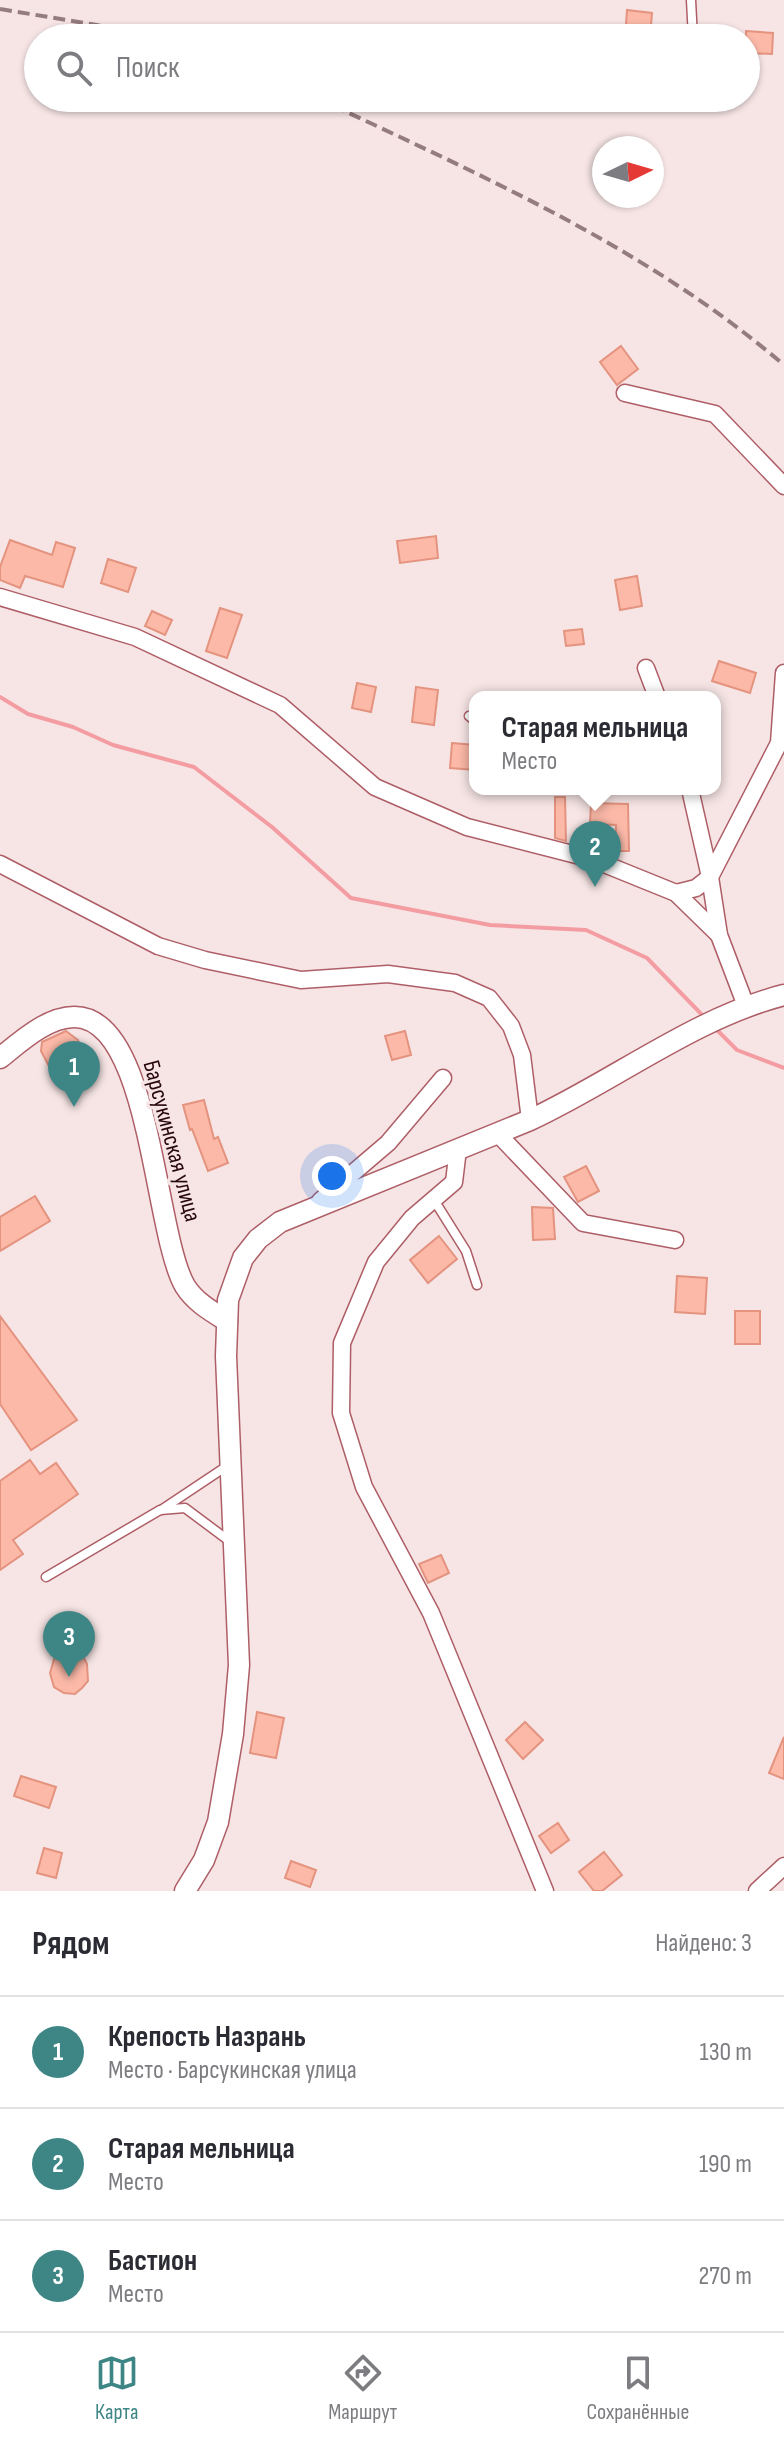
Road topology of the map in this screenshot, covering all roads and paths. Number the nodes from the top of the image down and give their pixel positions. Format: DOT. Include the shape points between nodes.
graph roads {
  1 [pos="691,0"];
  2 [pos="692,24"];
  3 [pos="625,393"];
  4 [pos="784,486"];
  5 [pos="0,597"];
  6 [pos="646,668"];
  7 [pos="784,673"];
  8 [pos="655,691"];
  9 [pos="691,795"];
  10 [pos="0,864"];
  11 [pos="710,877"];
  12 [pos="676,893"];
  13 [pos="719,935"];
  14 [pos="784,995"];
  15 [pos="746,1006"];
  16 [pos="0,1058"];
  17 [pos="443,1078"];
  18 [pos="530,1120"];
  19 [pos="498,1134"];
  20 [pos="458,1149"];
  21 [pos="434,1199"];
  22 [pos="313,1207"];
  23 [pos="675,1240"];
  24 [pos="477,1285"];
  25 [pos="227,1321"];
  26 [pos="231,1464"];
  27 [pos="160,1510"];
  28 [pos="233,1543"];
  29 [pos="46,1577"];
  30 [pos="784,1866"];
  31 [pos="185,1891"];
  32 [pos="545,1891"];
  33 [pos="757,1891"];
  1 -- 2 [label="lane"];
  3 -- 4 [label="street" via="715,414"];
  5 -- 12 [label="street" via="135,637 280,705 375,787 467,827 592,859"];
  6 -- 8 [label="street"];
  7 -- 11 [label="street" via="779,743"];
  9 -- 11 [label="street"];
  10 -- 18 [label="street" via="158,946 205,960 301,980 388,974 455,983 489,998 511,1026 522,1055"];
  11 -- 12 [label="street"];
  11 -- 13 [label="street"];
  12 -- 13 [label="street"];
  13 -- 15 [label="street"];
  14 -- 15 [label="street"];
  15 -- 18 [label="street"];
  16 -- 25 [label="street, Барсукинская улица" via="53,1021 71,1016 101,1025 115,1041 150,1144 184,1284 197,1301"];
  17 -- 22 [label="street" via="388,1143"];
  18 -- 19 [label="street"];
  19 -- 20 [label="street"];
  19 -- 23 [label="street" via="583,1223"];
  20 -- 21 [label="street" via="454,1182"];
  20 -- 22 [label="street"];
  21 -- 24 [label="lane" via="466,1251"];
  21 -- 32 [label="street" via="376,1262 342,1343 341,1413 364,1487 431,1613"];
  22 -- 25 [label="street" via="280,1222 243,1258 228,1300"];
  25 -- 26 [label="street"];
  26 -- 27 [label="lane"];
  26 -- 28 [label="street"];
  27 -- 28 [label="lane" via="185,1508"];
  27 -- 29 [label="lane"];
  28 -- 31 [label="street" via="239,1665 233,1734 218,1822"];
  30 -- 33 [label="street"];
}
